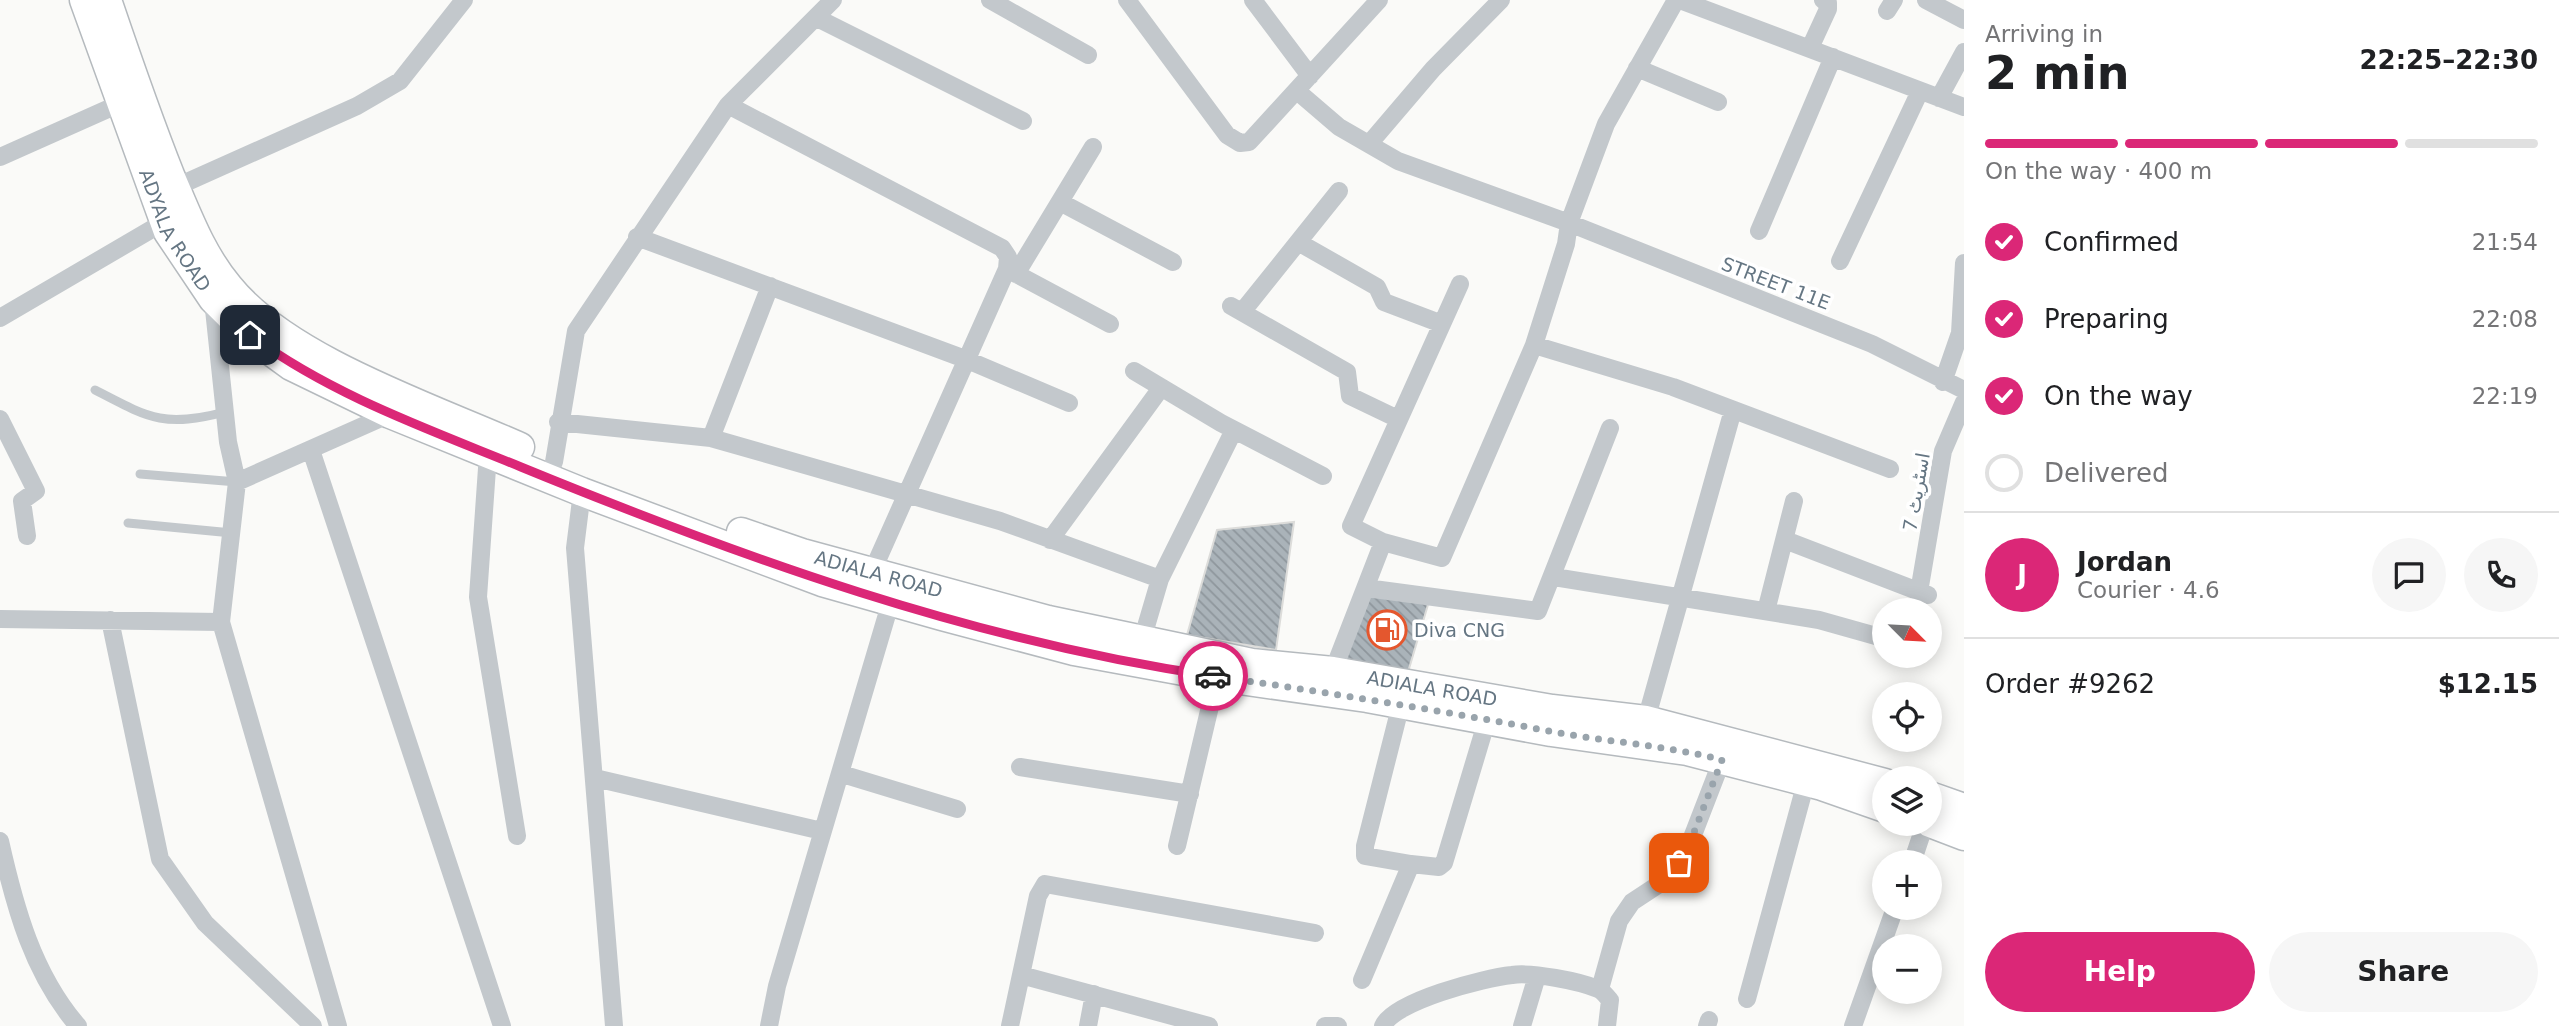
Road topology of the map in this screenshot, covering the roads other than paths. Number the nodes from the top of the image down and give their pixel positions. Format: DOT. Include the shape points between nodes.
graph roads {
  1 [pos="90,0"];
  2 [pos="464,0"];
  3 [pos="833,0"];
  4 [pos="990,0"];
  5 [pos="1127,0"];
  6 [pos="1253,0"];
  7 [pos="1379,0"];
  8 [pos="1501,0"];
  9 [pos="1678,0"];
  10 [pos="1823,0"];
  11 [pos="1926,0"];
  12 [pos="817,19"];
  13 [pos="1964,20"];
  14 [pos="1810,48"];
  15 [pos="1964,52"];
  16 [pos="1087,55"];
  17 [pos="1833,57"];
  18 [pos="1637,68"];
  19 [pos="1310,76"];
  20 [pos="1297,91"];
  21 [pos="1920,91"];
  22 [pos="1939,98"];
  23 [pos="1718,102"];
  24 [pos="119,104"];
  25 [pos="728,105"];
  26 [pos="1964,107"];
  27 [pos="1023,121"];
  28 [pos="1369,144"];
  29 [pos="1093,147"];
  30 [pos="0,157"];
  31 [pos="1339,191"];
  32 [pos="165,202"];
  33 [pos="1060,202"];
  34 [pos="1569,223"];
  35 [pos="1759,231"];
  36 [pos="637,237"];
  37 [pos="1298,242"];
  38 [pos="1840,261"];
  39 [pos="1173,262"];
  40 [pos="1964,263"];
  41 [pos="1012,271"];
  42 [pos="1460,284"];
  43 [pos="770,286"];
  44 [pos="213,299"];
  45 [pos="0,318"];
  46 [pos="1110,324"];
  47 [pos="1441,324"];
  48 [pos="1962,334"];
  49 [pos="1534,345"];
  50 [pos="965,359"];
  51 [pos="1134,371"];
  52 [pos="1943,382"];
  53 [pos="1161,388"];
  54 [pos="96,390"];
  55 [pos="1964,390"];
  56 [pos="1964,402"];
  57 [pos="1069,403"];
  58 [pos="1732,410"];
  59 [pos="225,412"];
  60 [pos="390,414"];
  61 [pos="0,419"];
  62 [pos="1398,419"];
  63 [pos="558,422"];
  64 [pos="1610,428"];
  65 [pos="1234,430"];
  66 [pos="711,438"];
  67 [pos="310,450"];
  68 [pos="488,454"];
  69 [pos="554,462"];
  70 [pos="1890,469"];
  71 [pos="140,474"];
  72 [pos="1323,476"];
  73 [pos="237,482"];
  74 [pos="582,492"];
  75 [pos="907,495"];
  76 [pos="1794,501"];
  77 [pos="128,523"];
  78 [pos="232,533"];
  79 [pos="27,536"];
  80 [pos="1050,540"];
  81 [pos="1784,540"];
  82 [pos="1383,542"];
  83 [pos="872,572"];
  84 [pos="1554,577"];
  85 [pos="1160,579"];
  86 [pos="1366,588"];
  87 [pos="1680,598"];
  88 [pos="891,601"];
  89 [pos="1766,611"];
  90 [pos="0,619"];
  91 [pos="110,620"];
  92 [pos="221,622"];
  93 [pos="1872,635"];
  94 [pos="1142,640"];
  95 [pos="1333,671"];
  96 [pos="1217,677"];
  97 [pos="1401,704"];
  98 [pos="1486,720"];
  99 [pos="1646,720"];
  100 [pos="1722,760"];
  101 [pos="1020,766"];
  102 [pos="842,774"];
  103 [pos="594,778"];
  104 [pos="1872,780"];
  105 [pos="1806,782"];
  106 [pos="1190,794"];
  107 [pos="1942,800"];
  108 [pos="1872,804"];
  109 [pos="1964,808"];
  110 [pos="957,809"];
  111 [pos="1942,829"];
  112 [pos="822,831"];
  113 [pos="517,836"];
  114 [pos="1964,836"];
  115 [pos="0,841"];
  116 [pos="1177,845"];
  117 [pos="1412,864"];
  118 [pos="1891,920"];
  119 [pos="1315,933"];
  120 [pos="1021,975"];
  121 [pos="1536,976"];
  122 [pos="1362,980"];
  123 [pos="1600,989"];
  124 [pos="1094,994"];
  125 [pos="1748,999"];
  126 [pos="78,1026"];
  127 [pos="313,1026"];
  128 [pos="338,1026"];
  129 [pos="502,1026"];
  130 [pos="614,1026"];
  131 [pos="769,1026"];
  132 [pos="1010,1026"];
  133 [pos="1088,1026"];
  134 [pos="1209,1026"];
  135 [pos="1325,1026"];
  136 [pos="1338,1026"];
  137 [pos="1383,1026"];
  138 [pos="1522,1026"];
  139 [pos="1607,1026"];
  140 [pos="1853,1026"];
  1 -- 24 [label="main road, ADYALA ROAD"];
  1 -- 32 [label="main road, ADIALA ROAD" via="139,97"];
  2 -- 32 [label="street" via="400,81"];
  3 -- 12 [label="street"];
  4 -- 16 [label="street"];
  5 -- 20 [label="street" via="1227,135 1240,143 1249,142"];
  6 -- 19 [label="street"];
  7 -- 19 [label="street"];
  8 -- 28 [label="street" via="1433,69"];
  9 -- 14 [label="street"];
  9 -- 18 [label="street"];
  10 -- 14 [label="street" via="1828,9"];
  11 -- 13 [label="street"];
  12 -- 25 [label="street"];
  12 -- 27 [label="street"];
  14 -- 17 [label="street"];
  15 -- 22 [label="street"];
  17 -- 21 [label="street"];
  17 -- 35 [label="street"];
  18 -- 23 [label="street"];
  18 -- 34 [label="street" via="1606,124"];
  19 -- 20 [label="street"];
  20 -- 28 [label="street, STREET 11E" via="1339,127"];
  21 -- 22 [label="street"];
  21 -- 38 [label="street"];
  22 -- 26 [label="street"];
  24 -- 30 [label="street"];
  24 -- 32 [label="main road, ADYALA ROAD"];
  25 -- 36 [label="street"];
  25 -- 41 [label="street" via="1002,248"];
  28 -- 34 [label="street, STREET 11E" via="1398,161"];
  29 -- 33 [label="street"];
  31 -- 37 [label="street"];
  32 -- 44 [label="main road, ADYALA ROAD"];
  32 -- 45 [label="street"];
  32 -- 69 [label="main road, ADIALA ROAD" via="230,288 270,326 327,361"];
  33 -- 39 [label="street"];
  33 -- 41 [label="street"];
  34 -- 49 [label="street"];
  34 -- 52 [label="street, STREET 11E" via="1872,344"];
  36 -- 43 [label="street"];
  36 -- 63 [label="street" via="576,331"];
  37 -- 47 [label="street" via="1377,287 1384,302"];
  37 -- 62 [label="street" via="1237,309 1347,372 1350,396"];
  40 -- 48 [label="street"];
  41 -- 46 [label="street"];
  41 -- 50 [label="street"];
  42 -- 47 [label="street"];
  43 -- 50 [label="street"];
  43 -- 66 [label="street"];
  44 -- 59 [label="street"];
  44 -- 60 [label="main road, ADYALA ROAD" via="250,335 292,366"];
  47 -- 62 [label="street"];
  48 -- 52 [label="street"];
  49 -- 58 [label="street"];
  49 -- 82 [label="street" via="1442,558"];
  50 -- 57 [label="street"];
  50 -- 75 [label="street"];
  51 -- 53 [label="street"];
  52 -- 55 [label="street, STREET 11E"];
  53 -- 65 [label="street"];
  53 -- 80 [label="street"];
  54 -- 59 [label="lane" via="144,415 163,419 188,422"];
  56 -- 81 [label="street, اسٹریٹ 7" via="1943,452 1925,594"];
  58 -- 70 [label="street"];
  58 -- 87 [label="street"];
  59 -- 73 [label="street"];
  60 -- 67 [label="street"];
  60 -- 68 [label="main road, ADYALA ROAD"];
  61 -- 79 [label="street" via="36,491 22,501"];
  62 -- 82 [label="street" via="1351,526"];
  63 -- 66 [label="street"];
  63 -- 69 [label="street"];
  64 -- 84 [label="street"];
  65 -- 72 [label="street"];
  65 -- 85 [label="street"];
  66 -- 75 [label="street"];
  67 -- 73 [label="street"];
  67 -- 129 [label="street"];
  68 -- 74 [label="main road, ADYALA ROAD"];
  68 -- 113 [label="street" via="478,597"];
  69 -- 83 [label="main road, ADIALA ROAD" via="677,510"];
  71 -- 73 [label="lane"];
  73 -- 78 [label="street"];
  74 -- 88 [label="main road, ADYALA ROAD" via="822,582"];
  74 -- 103 [label="street" via="575,548"];
  75 -- 80 [label="street"];
  75 -- 83 [label="street"];
  76 -- 81 [label="street"];
  77 -- 78 [label="lane"];
  78 -- 92 [label="street"];
  80 -- 85 [label="street"];
  81 -- 89 [label="street"];
  82 -- 86 [label="street"];
  83 -- 94 [label="main road, ADIALA ROAD" via="1048,620"];
  84 -- 86 [label="street" via="1542,607 1533,611"];
  84 -- 87 [label="street"];
  85 -- 94 [label="street"];
  86 -- 95 [label="street"];
  87 -- 89 [label="street"];
  87 -- 99 [label="street"];
  88 -- 96 [label="main road, ADYALA ROAD" via="1074,651"];
  88 -- 102 [label="street"];
  89 -- 93 [label="street"];
  90 -- 91 [label="street"];
  91 -- 92 [label="street"];
  91 -- 127 [label="street" via="160,859 205,923"];
  92 -- 128 [label="street"];
  94 -- 95 [label="main road, ADIALA ROAD" via="1252,663"];
  95 -- 99 [label="main road, ADIALA ROAD" via="1552,709"];
  96 -- 97 [label="main road, ADYALA ROAD"];
  96 -- 106 [label="street"];
  97 -- 98 [label="main road, ADYALA ROAD"];
  97 -- 117 [label="street" via="1365,856"];
  98 -- 100 [label="main road, ADYALA ROAD"];
  98 -- 117 [label="street" via="1444,863 1439,867"];
  99 -- 104 [label="main road, ADIALA ROAD"];
  100 -- 105 [label="main road, ADYALA ROAD"];
  100 -- 123 [label="street" via="1688,848 1670,877 1625,910"];
  101 -- 106 [label="street"];
  102 -- 110 [label="street"];
  102 -- 112 [label="street"];
  103 -- 112 [label="street"];
  103 -- 130 [label="street"];
  105 -- 108 [label="main road, ADYALA ROAD"];
  105 -- 125 [label="street"];
  106 -- 116 [label="street"];
  107 -- 109 [label="main road"];
  111 -- 114 [label="main road"];
  112 -- 131 [label="street"];
  115 -- 126 [label="street" via="25,932 45,983"];
  117 -- 122 [label="street"];
  118 -- 140 [label="street"];
  119 -- 120 [label="street" via="1045,884"];
  120 -- 124 [label="street"];
  120 -- 132 [label="street"];
  121 -- 123 [label="street"];
  121 -- 137 [label="street" via="1513,974 1444,992 1401,1008"];
  121 -- 138 [label="street"];
  123 -- 139 [label="street" via="1610,1000"];
  124 -- 133 [label="street"];
  124 -- 134 [label="street"];
  135 -- 136 [label="street"];
}
